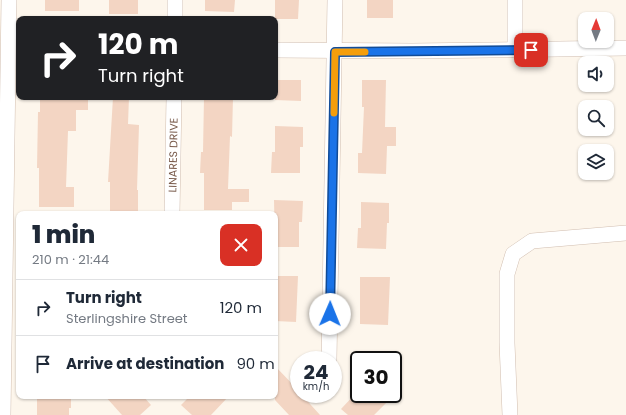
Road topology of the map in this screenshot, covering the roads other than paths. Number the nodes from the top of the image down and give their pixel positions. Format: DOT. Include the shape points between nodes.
graph roads {
  1 [pos="9,0"];
  2 [pos="175,0"];
  3 [pos="335,0"];
  4 [pos="515,0"];
  5 [pos="175,16"];
  6 [pos="9,45"];
  7 [pos="626,48"];
  8 [pos="278,50"];
  9 [pos="515,50"];
  10 [pos="335,52"];
  11 [pos="174,100"];
  12 [pos="172,211"];
  13 [pos="626,233"];
  14 [pos="329,351"];
  15 [pos="3,415"];
  16 [pos="510,415"];
  1 -- 6 [label="street"];
  2 -- 5 [label="street"];
  3 -- 10 [label="street"];
  4 -- 9 [label="street"];
  6 -- 15 [label="street"];
  7 -- 9 [label="street"];
  8 -- 10 [label="street"];
  9 -- 10 [label="street"];
  10 -- 14 [label="street"];
  11 -- 12 [label="street, LINARES DRIVE"];
  13 -- 16 [label="street" via="532,241 513,254 507,274"];
}
